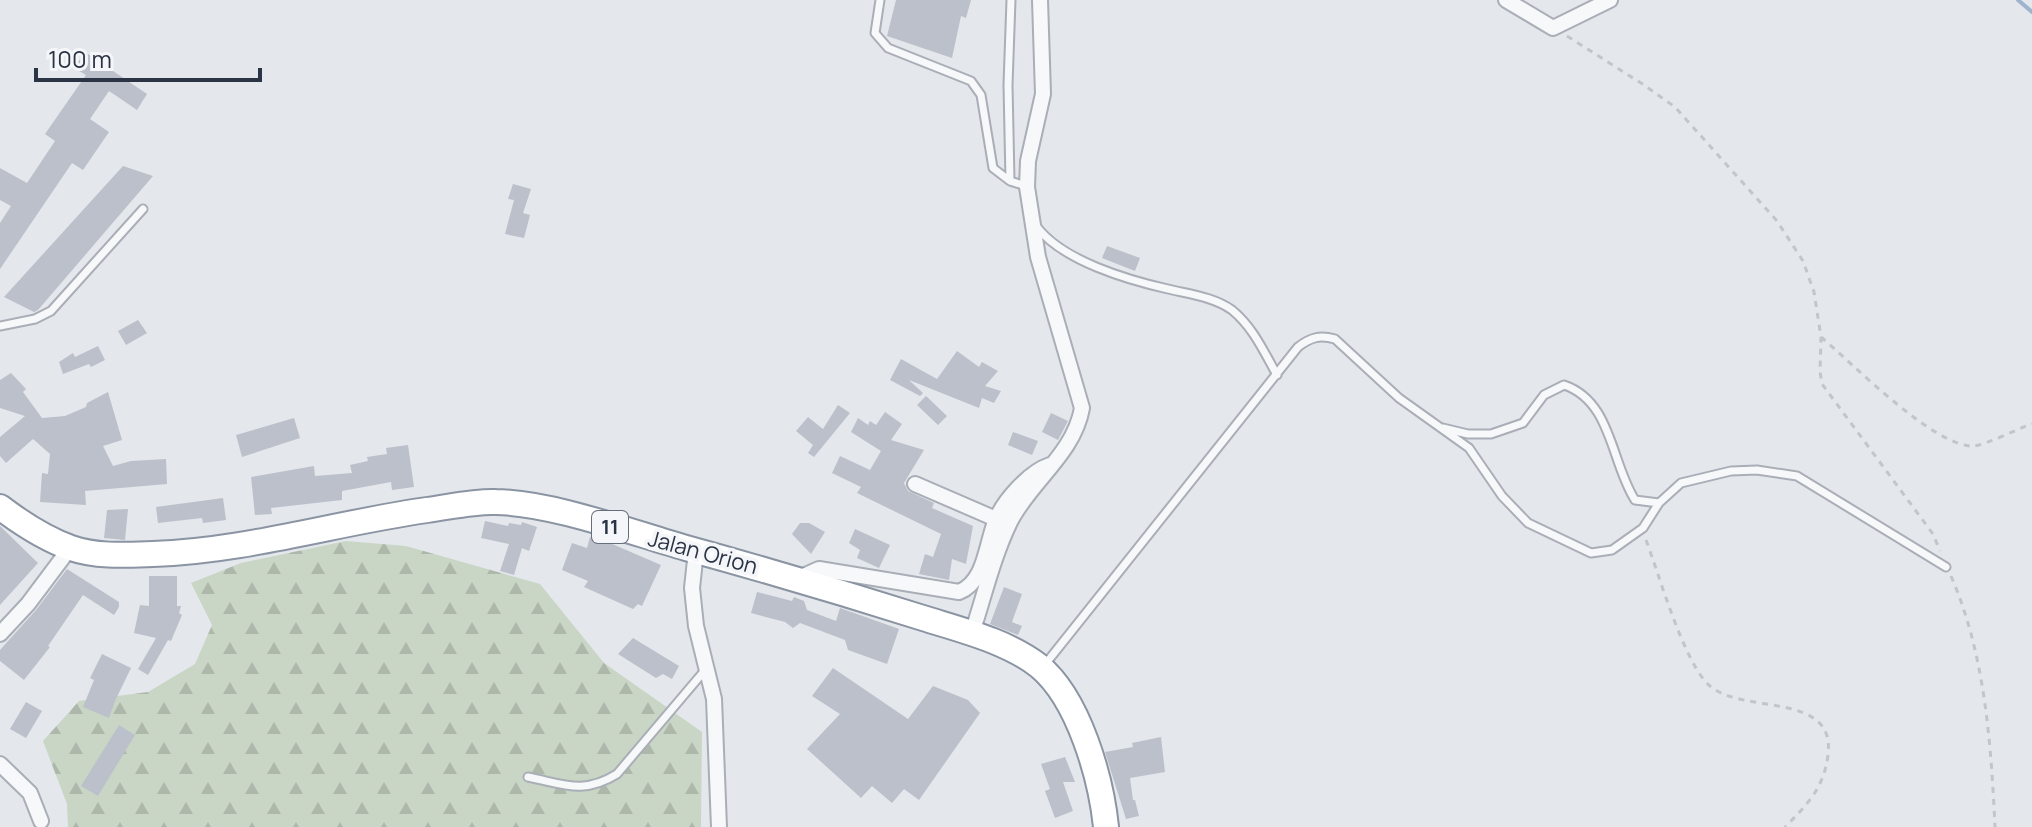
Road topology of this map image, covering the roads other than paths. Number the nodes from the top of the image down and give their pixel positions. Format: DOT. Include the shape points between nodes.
graph roads {
  1 [pos="880,0"];
  2 [pos="1011,0"];
  3 [pos="1040,0"];
  4 [pos="1506,0"];
  5 [pos="1610,0"];
  6 [pos="1010,181"];
  7 [pos="1027,187"];
  8 [pos="143,209"];
  9 [pos="1031,219"];
  10 [pos="0,326"];
  11 [pos="1277,375"];
  12 [pos="1437,427"];
  13 [pos="1053,464"];
  14 [pos="915,484"];
  15 [pos="1659,503"];
  16 [pos="0,507"];
  17 [pos="996,519"];
  18 [pos="70,548"];
  19 [pos="696,551"];
  20 [pos="1946,567"];
  21 [pos="799,578"];
  22 [pos="972,633"];
  23 [pos="0,634"];
  24 [pos="1042,668"];
  25 [pos="706,669"];
  26 [pos="0,764"];
  27 [pos="528,777"];
  28 [pos="41,821"];
  29 [pos="719,827"];
  30 [pos="1106,827"];
  1 -- 6 [label="lane" via="875,33 888,48 977,86 993,168"];
  2 -- 6 [label="lane"];
  3 -- 7 [label="street" via="1043,94"];
  4 -- 5 [label="street" via="1553,28"];
  6 -- 7 [label="lane"];
  7 -- 9 [label="street"];
  8 -- 10 [label="lane" via="51,311"];
  9 -- 11 [label="lane" via="1046,238 1093,265 1229,308 1249,326"];
  9 -- 13 [label="street" via="1056,326 1082,402 1080,421"];
  11 -- 12 [label="lane" via="1307,340 1322,335 1335,339"];
  11 -- 24 [label="lane"];
  12 -- 15 [label="lane" via="1469,448 1528,523 1591,553 1612,550 1643,528"];
  12 -- 15 [label="lane" via="1491,434 1523,423 1544,395 1564,385 1597,408 1635,500"];
  13 -- 17 [label="street" via="1034,472"];
  13 -- 22 [label="street" via="1010,522"];
  14 -- 17 [label="street"];
  15 -- 20 [label="lane" via="1681,483 1702,477 1731,471 1780,472 1813,484"];
  16 -- 18 [label="highway, Jalan Orion / 11"];
  17 -- 21 [label="street" via="974,581 959,592 819,569"];
  18 -- 19 [label="highway, Jalan Orion / 11" via="117,556 186,553 494,502 558,512"];
  18 -- 23 [label="street"];
  19 -- 21 [label="highway, Jalan Orion / 11"];
  19 -- 25 [label="street" via="692,588"];
  21 -- 22 [label="highway, Jalan Orion / 11"];
  22 -- 24 [label="highway, Jalan Orion / 11"];
  24 -- 30 [label="highway, Jalan Orion / 11" via="1080,728"];
  25 -- 27 [label="lane" via="609,779 578,787"];
  25 -- 29 [label="street" via="715,710"];
  26 -- 28 [label="street" via="30,793"];
}
